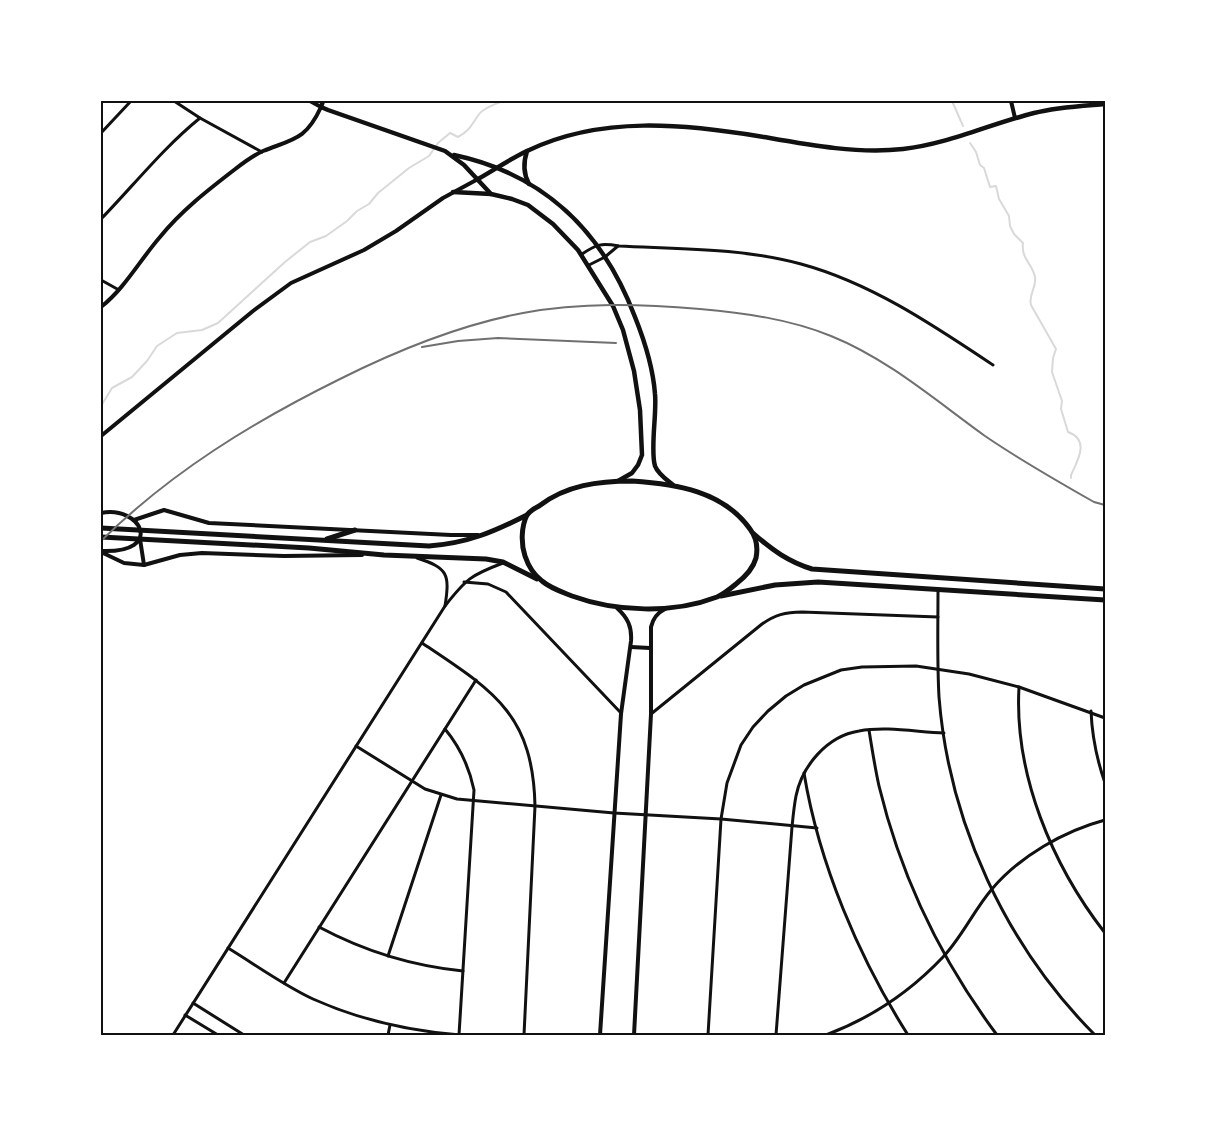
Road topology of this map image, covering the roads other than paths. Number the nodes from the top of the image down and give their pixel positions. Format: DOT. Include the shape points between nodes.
graph roads {
  1 [pos="132,101"];
  2 [pos="174,101"];
  3 [pos="310,101"];
  4 [pos="323,101"];
  5 [pos="1010,101"];
  6 [pos="1105,104"];
  7 [pos="320,107"];
  8 [pos="200,118"];
  9 [pos="1015,118"];
  10 [pos="101,133"];
  11 [pos="527,151"];
  12 [pos="262,152"];
  13 [pos="451,155"];
  14 [pos="498,168"];
  15 [pos="478,180"];
  16 [pos="530,185"];
  17 [pos="453,192"];
  18 [pos="491,194"];
  19 [pos="101,219"];
  20 [pos="597,244"];
  21 [pos="618,246"];
  22 [pos="582,254"];
  23 [pos="605,257"];
  24 [pos="589,265"];
  25 [pos="101,280"];
  26 [pos="119,290"];
  27 [pos="101,307"];
  28 [pos="993,364"];
  29 [pos="101,436"];
  30 [pos="618,481"];
  31 [pos="673,485"];
  32 [pos="101,513"];
  33 [pos="528,515"];
  34 [pos="134,520"];
  35 [pos="101,528"];
  36 [pos="355,530"];
  37 [pos="488,534"];
  38 [pos="754,534"];
  39 [pos="101,537"];
  40 [pos="140,539"];
  41 [pos="324,540"];
  42 [pos="101,551"];
  43 [pos="384,554"];
  44 [pos="409,555"];
  45 [pos="503,562"];
  46 [pos="144,565"];
  47 [pos="542,581"];
  48 [pos="464,582"];
  49 [pos="1105,589"];
  50 [pos="938,590"];
  51 [pos="718,597"];
  52 [pos="1105,600"];
  53 [pos="445,606"];
  54 [pos="617,608"];
  55 [pos="667,608"];
  56 [pos="938,617"];
  57 [pos="422,643"];
  58 [pos="630,647"];
  59 [pos="650,648"];
  60 [pos="938,669"];
  61 [pos="476,680"];
  62 [pos="1019,687"];
  63 [pos="1091,711"];
  64 [pos="622,713"];
  65 [pos="651,714"];
  66 [pos="1105,718"];
  67 [pos="445,729"];
  68 [pos="869,730"];
  69 [pos="944,733"];
  70 [pos="356,746"];
  71 [pos="804,773"];
  72 [pos="412,781"];
  73 [pos="1105,783"];
  74 [pos="440,795"];
  75 [pos="474,802"];
  76 [pos="536,806"];
  77 [pos="614,813"];
  78 [pos="646,816"];
  79 [pos="721,819"];
  80 [pos="1105,820"];
  81 [pos="792,827"];
  82 [pos="817,828"];
  83 [pos="1051,843"];
  84 [pos="992,888"];
  85 [pos="319,927"];
  86 [pos="1105,934"];
  87 [pos="228,948"];
  88 [pos="388,956"];
  89 [pos="944,956"];
  90 [pos="463,971"];
  91 [pos="284,983"];
  92 [pos="193,1003"];
  93 [pos="890,1003"];
  94 [pos="185,1015"];
  95 [pos="390,1025"];
  96 [pos="173,1035"];
  97 [pos="218,1035"];
  98 [pos="244,1035"];
  99 [pos="388,1035"];
  100 [pos="460,1035"];
  101 [pos="524,1035"];
  102 [pos="600,1035"];
  103 [pos="634,1035"];
  104 [pos="708,1035"];
  105 [pos="776,1035"];
  106 [pos="826,1035"];
  107 [pos="908,1035"];
  108 [pos="997,1035"];
  109 [pos="1095,1035"];
  1 -- 10 [label="street"];
  2 -- 8 [label="street"];
  3 -- 7 [label="street"];
  4 -- 7 [label="main road"];
  5 -- 9 [label="street"];
  6 -- 9 [label="main road" via="1056,109"];
  7 -- 12 [label="street" via="302,135"];
  7 -- 13 [label="main road"];
  8 -- 12 [label="street"];
  8 -- 19 [label="street" via="160,154"];
  9 -- 11 [label="main road" via="949,139 902,149 827,147 667,125 596,130 559,138"];
  11 -- 14 [label="main road"];
  11 -- 16 [label="main road" via="524,170"];
  12 -- 26 [label="street" via="246,160 180,216 161,235"];
  13 -- 14 [label="main road"];
  13 -- 15 [label="main road"];
  14 -- 15 [label="main road"];
  14 -- 16 [label="main road"];
  15 -- 17 [label="street"];
  15 -- 18 [label="main road"];
  16 -- 20 [label="main road" via="563,208"];
  17 -- 18 [label="main road"];
  17 -- 29 [label="street" via="373,246 291,283"];
  18 -- 22 [label="main road" via="528,205 554,224"];
  20 -- 21 [label="street"];
  20 -- 22 [label="street"];
  20 -- 23 [label="main road"];
  21 -- 23 [label="street"];
  21 -- 28 [label="street" via="733,252 801,264 857,285 905,309"];
  22 -- 24 [label="main road"];
  23 -- 24 [label="street"];
  23 -- 31 [label="main road" via="631,305 649,357 655,393 655,465"];
  24 -- 30 [label="main road" via="613,306 622,330 634,371 640,410 642,455 632,473"];
  25 -- 26 [label="street"];
  26 -- 27 [label="street"];
  30 -- 31 [label="main road"];
  30 -- 33 [label="main road" via="564,491 550,497"];
  31 -- 38 [label="main road" via="723,503 743,519"];
  32 -- 34 [label="street" via="113,512"];
  33 -- 37 [label="main road"];
  33 -- 47 [label="main road" via="523,532 523,550 530,567"];
  34 -- 36 [label="street" via="164,510 209,523"];
  34 -- 40 [label="street" via="139,525"];
  35 -- 41 [label="main road"];
  36 -- 37 [label="street"];
  36 -- 41 [label="main road"];
  37 -- 41 [label="main road" via="430,546"];
  38 -- 49 [label="main road" via="780,555 812,569"];
  38 -- 51 [label="main road" via="757,552 752,569"];
  39 -- 43 [label="main road"];
  40 -- 42 [label="street" via="122,550"];
  40 -- 46 [label="street"];
  42 -- 46 [label="street" via="124,563"];
  43 -- 44 [label="main road"];
  43 -- 46 [label="street" via="284,556 202,553"];
  44 -- 45 [label="main road"];
  44 -- 53 [label="street" via="444,571 448,578"];
  45 -- 47 [label="main road"];
  45 -- 48 [label="street"];
  47 -- 54 [label="main road" via="561,592"];
  48 -- 53 [label="street"];
  48 -- 64 [label="street" via="488,584 506,592"];
  50 -- 51 [label="main road" via="818,582 776,585"];
  50 -- 52 [label="main road"];
  50 -- 56 [label="street"];
  51 -- 55 [label="main road"];
  53 -- 57 [label="street"];
  54 -- 55 [label="main road"];
  54 -- 58 [label="street" via="630,626"];
  55 -- 59 [label="street" via="652,620"];
  56 -- 60 [label="street"];
  56 -- 65 [label="street" via="787,612 774,616"];
  57 -- 61 [label="street"];
  57 -- 70 [label="street"];
  58 -- 59 [label="street"];
  58 -- 64 [label="street"];
  59 -- 65 [label="street"];
  60 -- 62 [label="street"];
  60 -- 69 [label="street"];
  60 -- 79 [label="street" via="889,666 841,670 786,696 768,710 741,745 727,783"];
  61 -- 67 [label="street"];
  61 -- 76 [label="street" via="506,709 524,740 533,771"];
  62 -- 63 [label="street"];
  62 -- 83 [label="street" via="1018,718 1023,761"];
  63 -- 66 [label="street"];
  63 -- 73 [label="street" via="1091,728"];
  64 -- 77 [label="street"];
  65 -- 78 [label="street"];
  67 -- 72 [label="street"];
  67 -- 75 [label="street" via="467,763"];
  68 -- 69 [label="street"];
  68 -- 71 [label="street" via="837,739 819,752"];
  68 -- 89 [label="street" via="879,785 901,860"];
  69 -- 84 [label="street" via="962,813"];
  70 -- 72 [label="street"];
  70 -- 87 [label="street"];
  71 -- 81 [label="street" via="796,795"];
  71 -- 82 [label="street"];
  72 -- 74 [label="street"];
  72 -- 85 [label="street"];
  74 -- 75 [label="street"];
  74 -- 88 [label="street"];
  75 -- 76 [label="street"];
  75 -- 90 [label="street"];
  76 -- 77 [label="street"];
  76 -- 101 [label="street"];
  77 -- 78 [label="street"];
  77 -- 102 [label="street"];
  78 -- 79 [label="street"];
  78 -- 103 [label="street"];
  79 -- 81 [label="street"];
  79 -- 104 [label="street"];
  80 -- 83 [label="street"];
  81 -- 82 [label="street"];
  81 -- 105 [label="street"];
  82 -- 93 [label="street" via="846,916"];
  83 -- 84 [label="street" via="1019,864"];
  83 -- 86 [label="street" via="1077,893"];
  84 -- 89 [label="street"];
  84 -- 109 [label="street" via="1040,970"];
  85 -- 88 [label="street"];
  85 -- 91 [label="street"];
  87 -- 91 [label="street"];
  87 -- 92 [label="street"];
  88 -- 90 [label="street"];
  89 -- 93 [label="street"];
  89 -- 108 [label="street"];
  90 -- 100 [label="street"];
  91 -- 95 [label="street" via="343,1011"];
  92 -- 94 [label="street"];
  92 -- 98 [label="street"];
  93 -- 106 [label="street"];
  93 -- 107 [label="street"];
  94 -- 96 [label="street"];
  94 -- 97 [label="street"];
  95 -- 99 [label="street"];
  95 -- 100 [label="street"];
}
